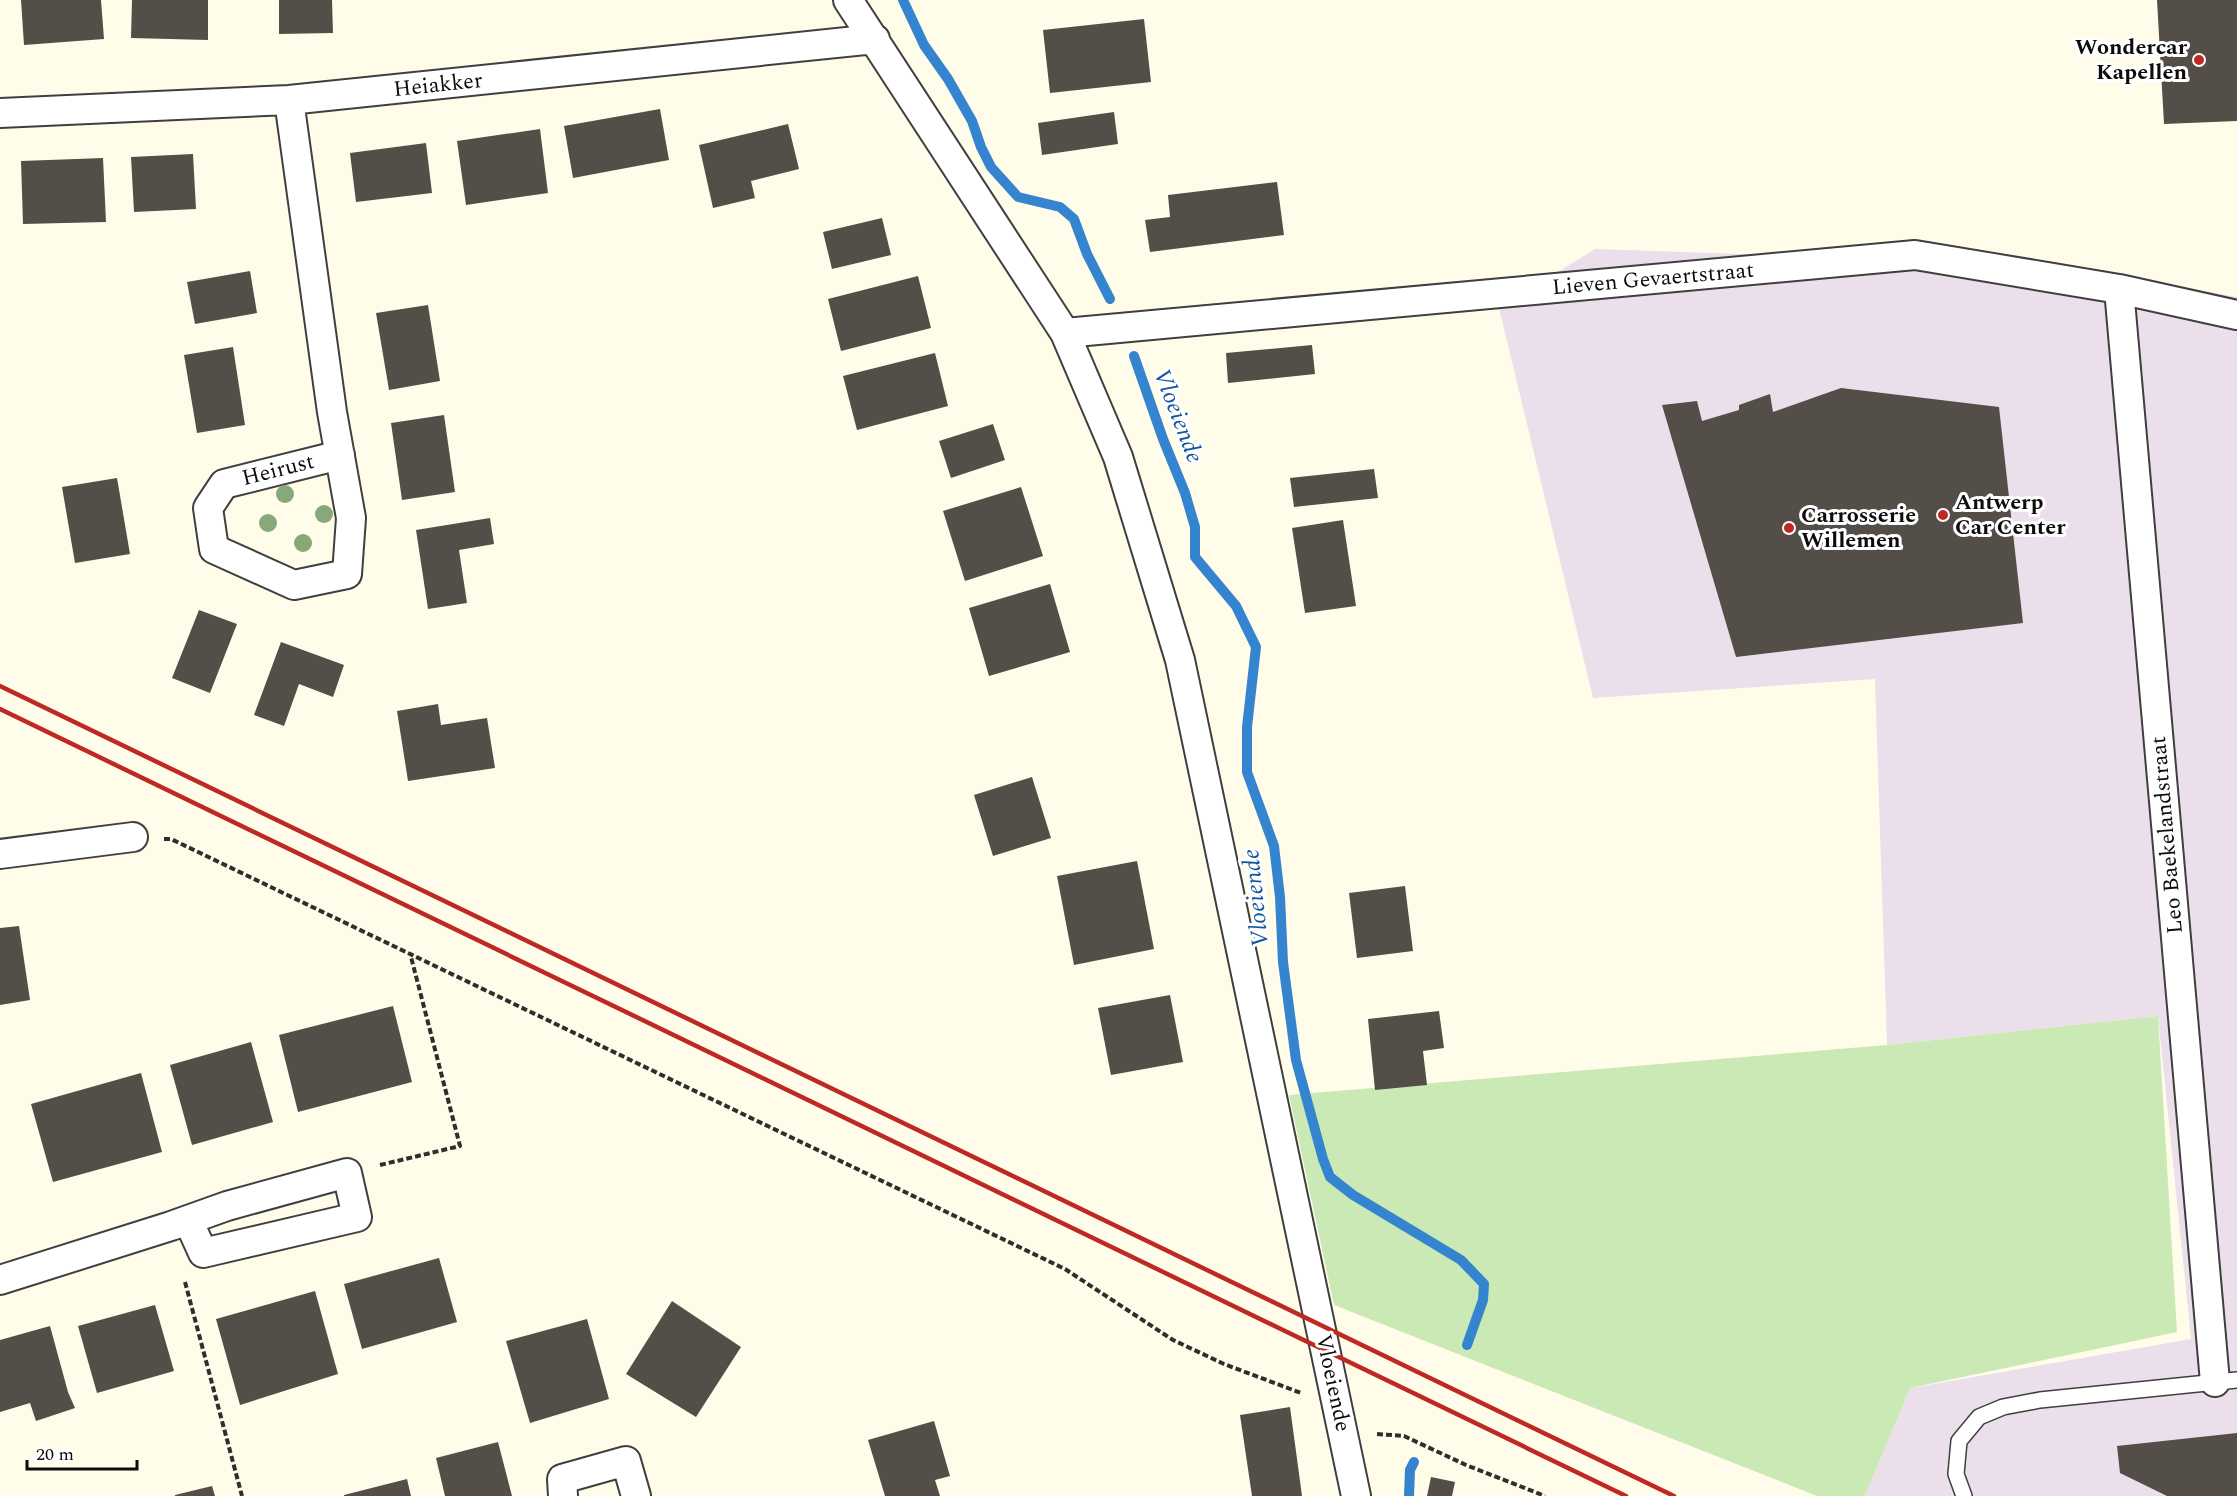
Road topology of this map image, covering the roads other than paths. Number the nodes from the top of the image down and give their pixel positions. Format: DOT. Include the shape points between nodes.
graph roads {
  1 [pos="848,0"];
  2 [pos="875,39"];
  3 [pos="289,100"];
  4 [pos="0,113"];
  5 [pos="2119,289"];
  6 [pos="2237,315"];
  7 [pos="1065,333"];
  8 [pos="340,455"];
  9 [pos="133,837"];
  10 [pos="0,854"];
  11 [pos="180,1223"];
  12 [pos="0,1280"];
  13 [pos="2226,1381"];
  14 [pos="563,1496"];
  15 [pos="636,1496"];
  16 [pos="1356,1496"];
  17 [pos="1964,1496"];
  1 -- 2 [label="street, Vloeiende"];
  2 -- 3 [label="street, Heiakker"];
  2 -- 7 [label="street, Vloeiende"];
  3 -- 4 [label="street, Heiakker"];
  3 -- 8 [label="street, Heirust"];
  5 -- 6 [label="street, Lieven Gevaertstraat"];
  5 -- 7 [label="street, Lieven Gevaertstraat" via="1915,255"];
  5 -- 13 [label="street, Leo Baekelandstraat"];
  7 -- 16 [label="street, Vloeiende" via="1118,457 1180,660"];
  8 -- 8 [label="street, Heirust" via="351,518 347,574 294,585 214,549 208,508 224,484"];
  9 -- 10 [label="street"];
  11 -- 11 [label="street" via="203,1253 357,1217 347,1173 226,1206"];
  11 -- 12 [label="street"];
  13 -- 17 [label="lane" via="2040,1400 2003,1407 1979,1417 1959,1441 1956,1474"];
  14 -- 15 [label="street" via="562,1479 626,1461"];
}
